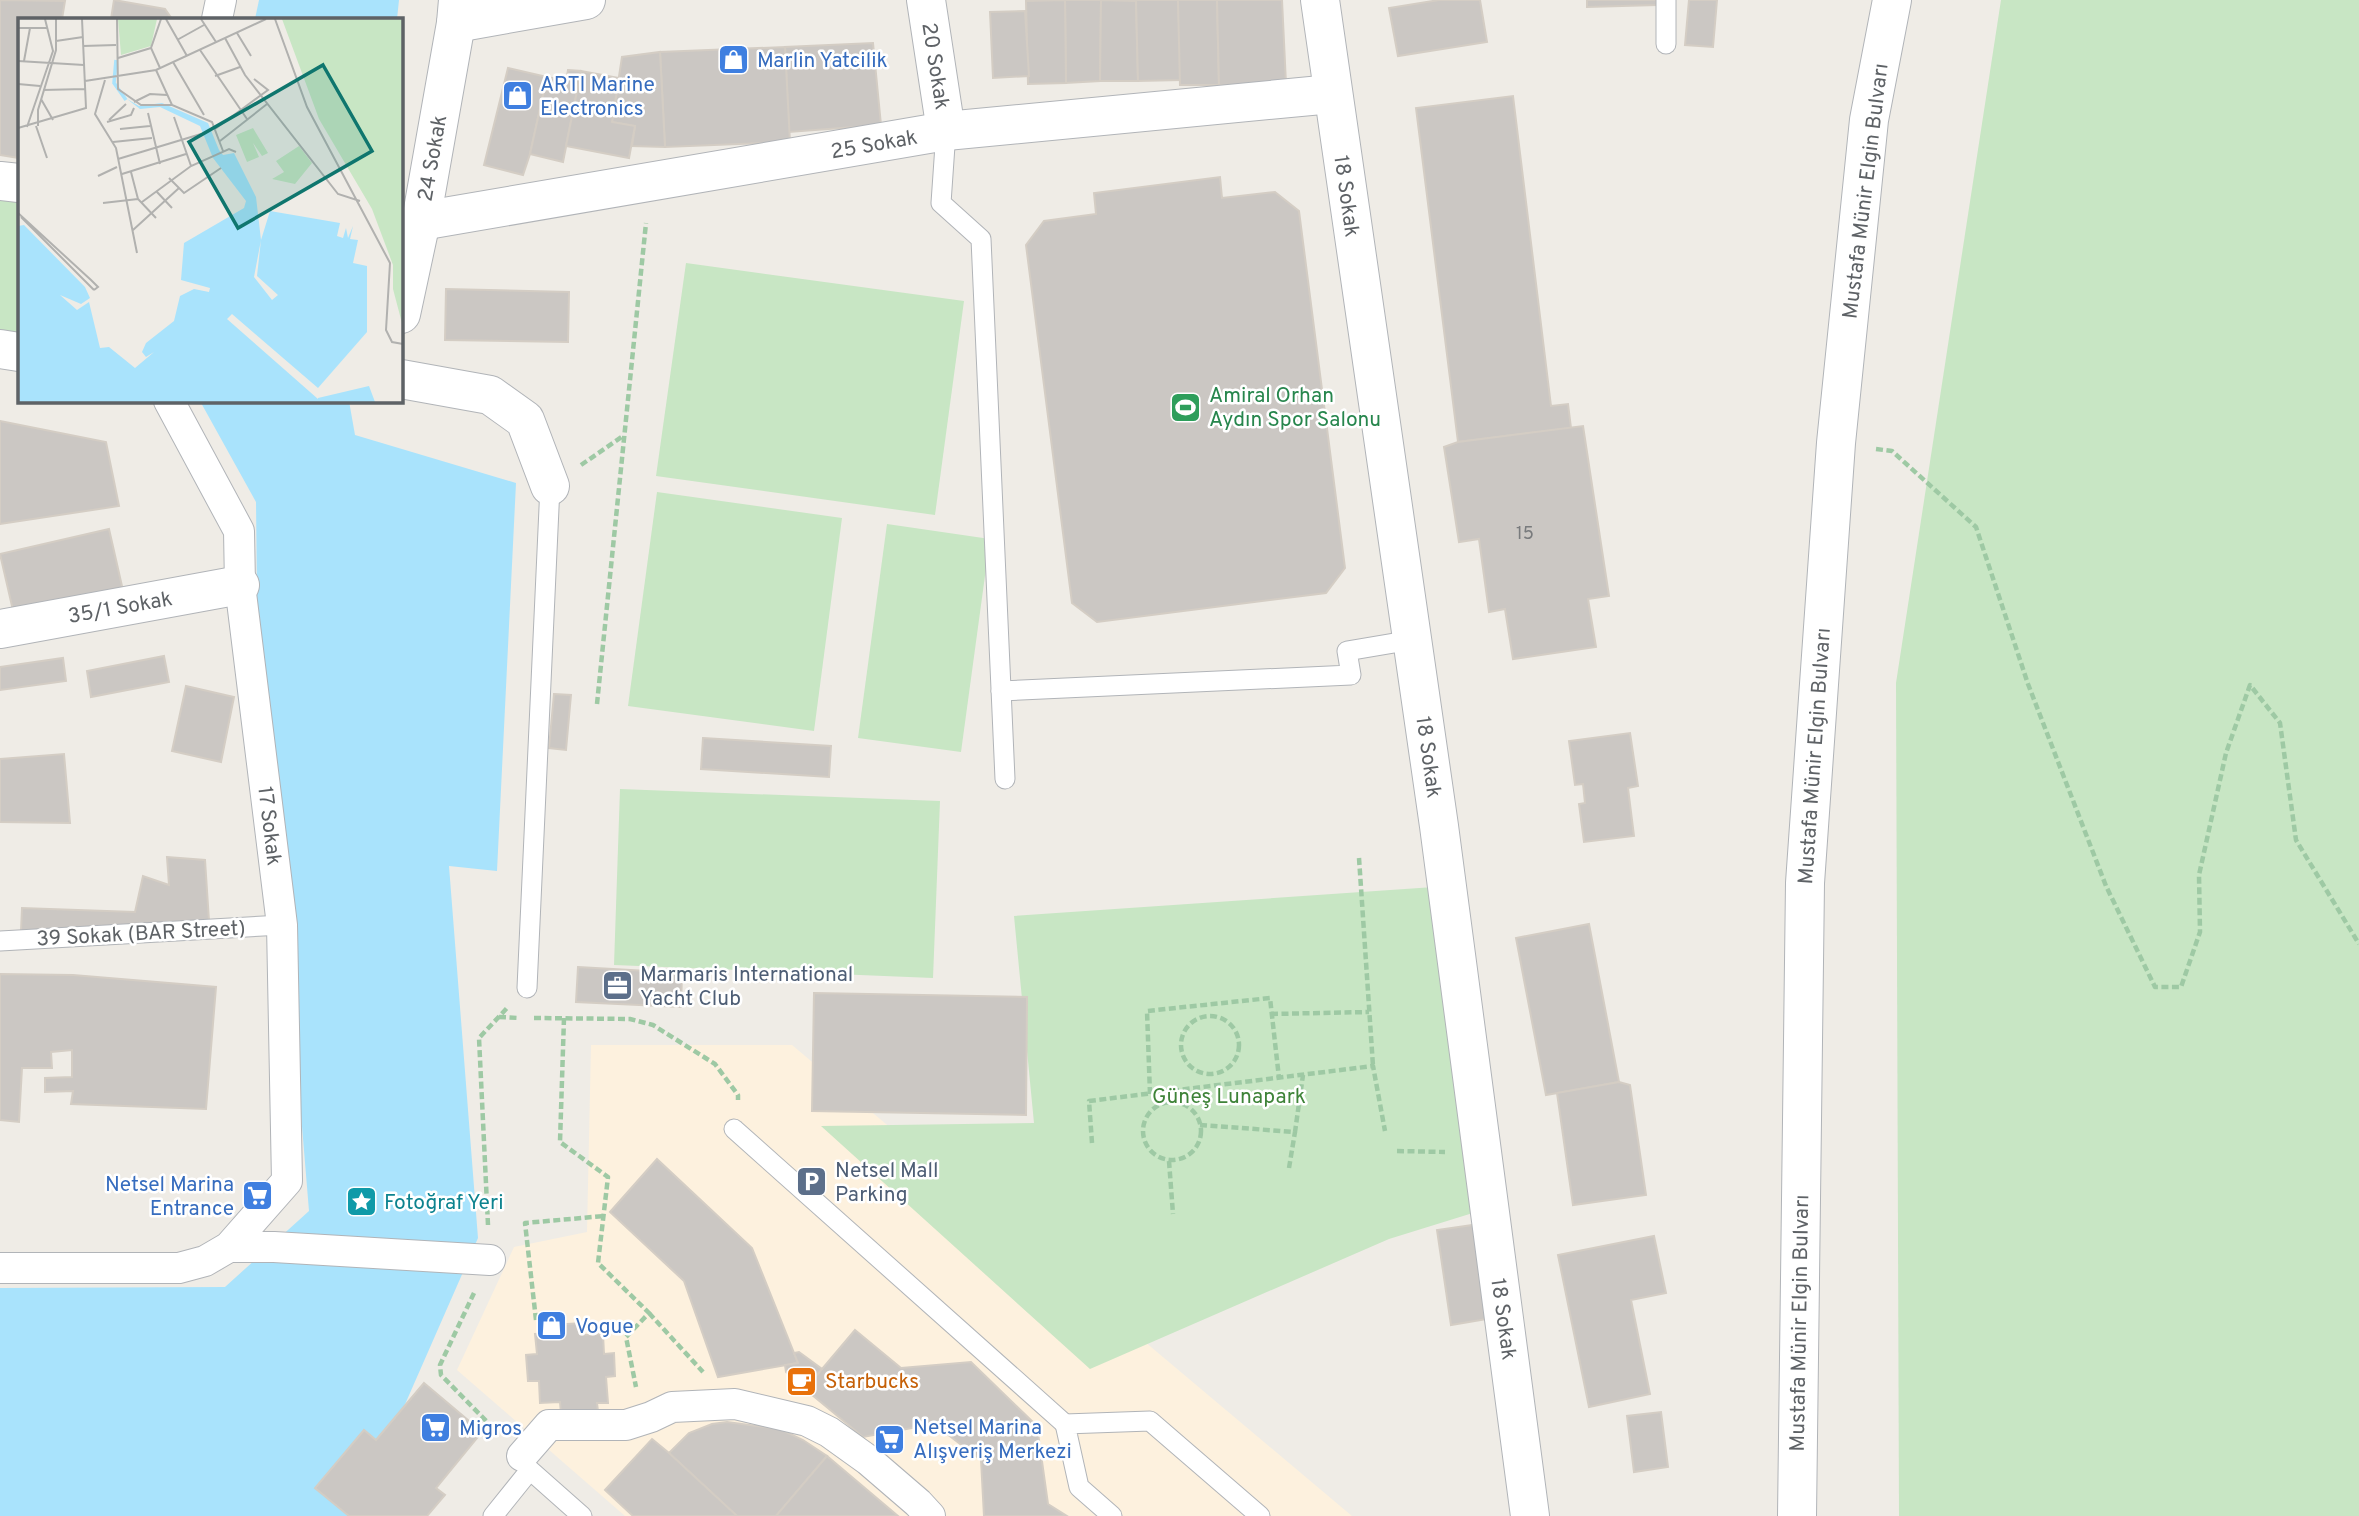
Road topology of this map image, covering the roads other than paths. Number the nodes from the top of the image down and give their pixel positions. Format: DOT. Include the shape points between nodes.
graph roads {
  1 [pos="221,0"];
  2 [pos="586,0"];
  3 [pos="926,0"];
  4 [pos="1320,0"];
  5 [pos="1666,0"];
  6 [pos="1892,0"];
  7 [pos="457,11"];
  8 [pos="217,18"];
  9 [pos="1666,44"];
  10 [pos="1332,94"];
  11 [pos="946,131"];
  12 [pos="0,181"];
  13 [pos="18,183"];
  14 [pos="421,221"];
  15 [pos="402,309"];
  16 [pos="0,349"];
  17 [pos="18,352"];
  18 [pos="402,379"];
  19 [pos="170,402"];
  20 [pos="550,486"];
  21 [pos="240,585"];
  22 [pos="0,629"];
  23 [pos="1412,640"];
  24 [pos="1001,691"];
  25 [pos="1005,779"];
  26 [pos="282,925"];
  27 [pos="0,941"];
  28 [pos="527,988"];
  29 [pos="734,1129"];
  30 [pos="229,1247"];
  31 [pos="490,1260"];
  32 [pos="0,1268"];
  33 [pos="1065,1424"];
  34 [pos="514,1448"];
  35 [pos="493,1516"];
  36 [pos="582,1516"];
  37 [pos="930,1516"];
  38 [pos="1112,1516"];
  39 [pos="1261,1516"];
  40 [pos="1531,1516"];
  41 [pos="1797,1516"];
  1 -- 8 [label="street"];
  2 -- 7 [label="street"];
  3 -- 11 [label="street, 20 Sokak"];
  4 -- 10 [label="street, 18 Sokak"];
  5 -- 9 [label="lane"];
  6 -- 41 [label="street, Mustafa Münir Elgin Bulvarı" via="1869,120 1836,443 1805,883"];
  7 -- 14 [label="street, 24 Sokak"];
  10 -- 11 [label="street, 25 Sokak"];
  10 -- 23 [label="street, 18 Sokak"];
  11 -- 14 [label="street, 25 Sokak"];
  11 -- 24 [label="lane" via="941,203 981,239"];
  12 -- 13 [label="street"];
  14 -- 15 [label="street, 24 Sokak"];
  16 -- 17 [label="street"];
  18 -- 20 [label="street" via="490,396 517,414 525,420"];
  19 -- 21 [label="street, 17 Sokak" via="239,531"];
  20 -- 28 [label="lane"];
  21 -- 22 [label="street, 35/1 Sokak"];
  21 -- 26 [label="street, 17 Sokak"];
  23 -- 24 [label="lane" via="1347,651 1351,675"];
  23 -- 40 [label="street, 18 Sokak"];
  24 -- 25 [label="lane"];
  26 -- 27 [label="lane, 39 Sokak (BAR Street)"];
  26 -- 30 [label="street, 17 Sokak" via="287,1181"];
  29 -- 33 [label="lane"];
  30 -- 31 [label="street"];
  30 -- 32 [label="street" via="205,1261 179,1268"];
  33 -- 38 [label="lane" via="1079,1487"];
  33 -- 39 [label="lane" via="1150,1421"];
  34 -- 37 [label="street" via="549,1425 626,1425 672,1407 735,1404 807,1421 829,1432"];
  35 -- 36 [label="lane" via="530,1470"];
}
